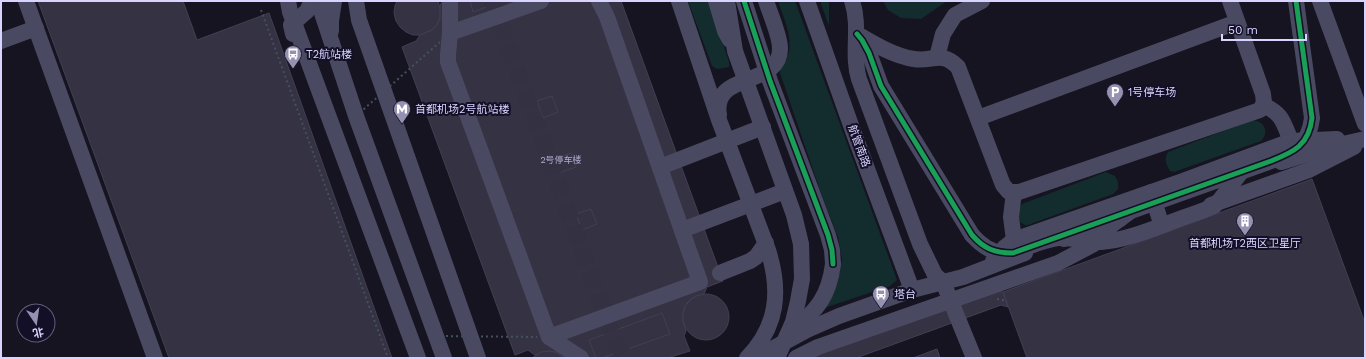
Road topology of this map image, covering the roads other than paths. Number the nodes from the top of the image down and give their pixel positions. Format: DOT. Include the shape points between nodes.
graph roads {
  1 [pos="26,1"];
  2 [pos="280,1"];
  3 [pos="288,1"];
  4 [pos="312,1"];
  5 [pos="318,1"];
  6 [pos="334,1"];
  7 [pos="356,1"];
  8 [pos="450,1"];
  9 [pos="541,1"];
  10 [pos="599,1"];
  11 [pos="679,1"];
  12 [pos="716,1"];
  13 [pos="727,1"];
  14 [pos="744,1"];
  15 [pos="766,1"];
  16 [pos="808,1"];
  17 [pos="982,1"];
  18 [pos="1230,1"];
  19 [pos="1296,1"];
  20 [pos="1320,1"];
  21 [pos="853,3"];
  22 [pos="1237,22"];
  23 [pos="291,27"];
  24 [pos="36,28"];
  25 [pos="450,33"];
  26 [pos="857,34"];
  27 [pos="1,41"];
  28 [pos="735,51"];
  29 [pos="937,58"];
  30 [pos="701,66"];
  31 [pos="735,84"];
  32 [pos="1263,105"];
  33 [pos="978,118"];
  34 [pos="719,120"];
  35 [pos="1365,124"];
  36 [pos="763,127"];
  37 [pos="1365,139"];
  38 [pos="1292,140"];
  39 [pos="660,167"];
  40 [pos="1242,171"];
  41 [pos="785,191"];
  42 [pos="1014,192"];
  43 [pos="1153,199"];
  44 [pos="1131,211"];
  45 [pos="1161,223"];
  46 [pos="682,230"];
  47 [pos="1133,236"];
  48 [pos="1053,239"];
  49 [pos="1014,240"];
  50 [pos="1097,242"];
  51 [pos="766,243"];
  52 [pos="1058,263"];
  53 [pos="984,269"];
  54 [pos="720,273"];
  55 [pos="943,282"];
  56 [pos="912,290"];
  57 [pos="549,337"];
  58 [pos="755,357"];
  59 [pos="155,358"];
  60 [pos="412,358"];
  61 [pos="418,358"];
  62 [pos="445,358"];
  63 [pos="478,358"];
  64 [pos="580,358"];
  65 [pos="777,358"];
  66 [pos="796,358"];
  67 [pos="974,358"];
  1 -- 24 [label="street"];
  2 -- 23 [label="street"];
  3 -- 61 [label="street, bridge"];
  4 -- 23 [label="street" via="307,11"];
  5 -- 62 [label="street" via="356,116"];
  6 -- 62 [label="street" via="331,29 338,59"];
  7 -- 63 [label="street" via="359,20"];
  8 -- 25 [label="street"];
  9 -- 25 [label="street, bridge"];
  10 -- 39 [label="street, bridge"];
  11 -- 30 [label="street"];
  12 -- 28 [label="street" via="726,34"];
  13 -- 28 [label="street, bridge"];
  14 -- 58 [label="street, bridge" via="770,81 828,235 833,264 827,289 816,309"];
  15 -- 31 [label="street" via="780,42 780,56 770,71"];
  16 -- 56 [label="street, 航管南路"];
  17 -- 29 [label="street" via="955,15 943,34"];
  18 -- 22 [label="street"];
  19 -- 40 [label="street, bridge" via="1312,124 1306,138 1293,151"];
  20 -- 35 [label="street"];
  21 -- 26 [label="street"];
  22 -- 32 [label="street" via="1263,94"];
  22 -- 33 [label="street"];
  23 -- 60 [label="street"];
  24 -- 27 [label="street"];
  24 -- 59 [label="street"];
  25 -- 57 [label="street" via="448,62"];
  26 -- 29 [label="street" via="901,55 915,59"];
  26 -- 48 [label="street, bridge" via="869,54 882,86 978,242 989,250 1013,253"];
  26 -- 55 [label="street" via="855,64 859,79 920,244 935,275"];
  28 -- 36 [label="street, bridge"];
  29 -- 33 [label="street" via="946,58 958,67"];
  30 -- 31 [label="street" via="708,77 716,82 724,85"];
  30 -- 34 [label="street"];
  31 -- 34 [label="street" via="720,100"];
  32 -- 38 [label="street" via="1280,115"];
  32 -- 42 [label="street" via="1260,110"];
  33 -- 42 [label="street" via="1003,186 1009,192"];
  34 -- 51 [label="street"];
  36 -- 39 [label="street, bridge"];
  36 -- 41 [label="street, bridge"];
  37 -- 38 [label="street"];
  37 -- 43 [label="street" via="1290,158"];
  37 -- 45 [label="street" via="1304,172"];
  38 -- 43 [label="street"];
  39 -- 46 [label="street, bridge"];
  40 -- 44 [label="street, bridge"];
  40 -- 47 [label="street, bridge" via="1214,206"];
  41 -- 46 [label="street, bridge"];
  41 -- 65 [label="street, bridge" via="799,235 802,279 793,322"];
  42 -- 49 [label="street" via="1011,217"];
  43 -- 45 [label="street"];
  43 -- 49 [label="street"];
  43 -- 53 [label="street"];
  44 -- 48 [label="street, bridge"];
  44 -- 50 [label="street, bridge"];
  45 -- 53 [label="street" via="1025,271"];
  46 -- 57 [label="street, bridge" via="700,282"];
  47 -- 50 [label="street, bridge"];
  47 -- 52 [label="street, bridge"];
  48 -- 50 [label="street, bridge" via="1073,238"];
  49 -- 53 [label="street"];
  50 -- 52 [label="street, bridge"];
  51 -- 54 [label="street" via="750,261"];
  51 -- 58 [label="street" via="775,277 776,297 767,332 755,350"];
  52 -- 66 [label="street, bridge" via="818,347"];
  53 -- 55 [label="street"];
  55 -- 56 [label="street"];
  55 -- 67 [label="street"];
  56 -- 58 [label="street" via="823,322"];
  57 -- 64 [label="street"];
}
